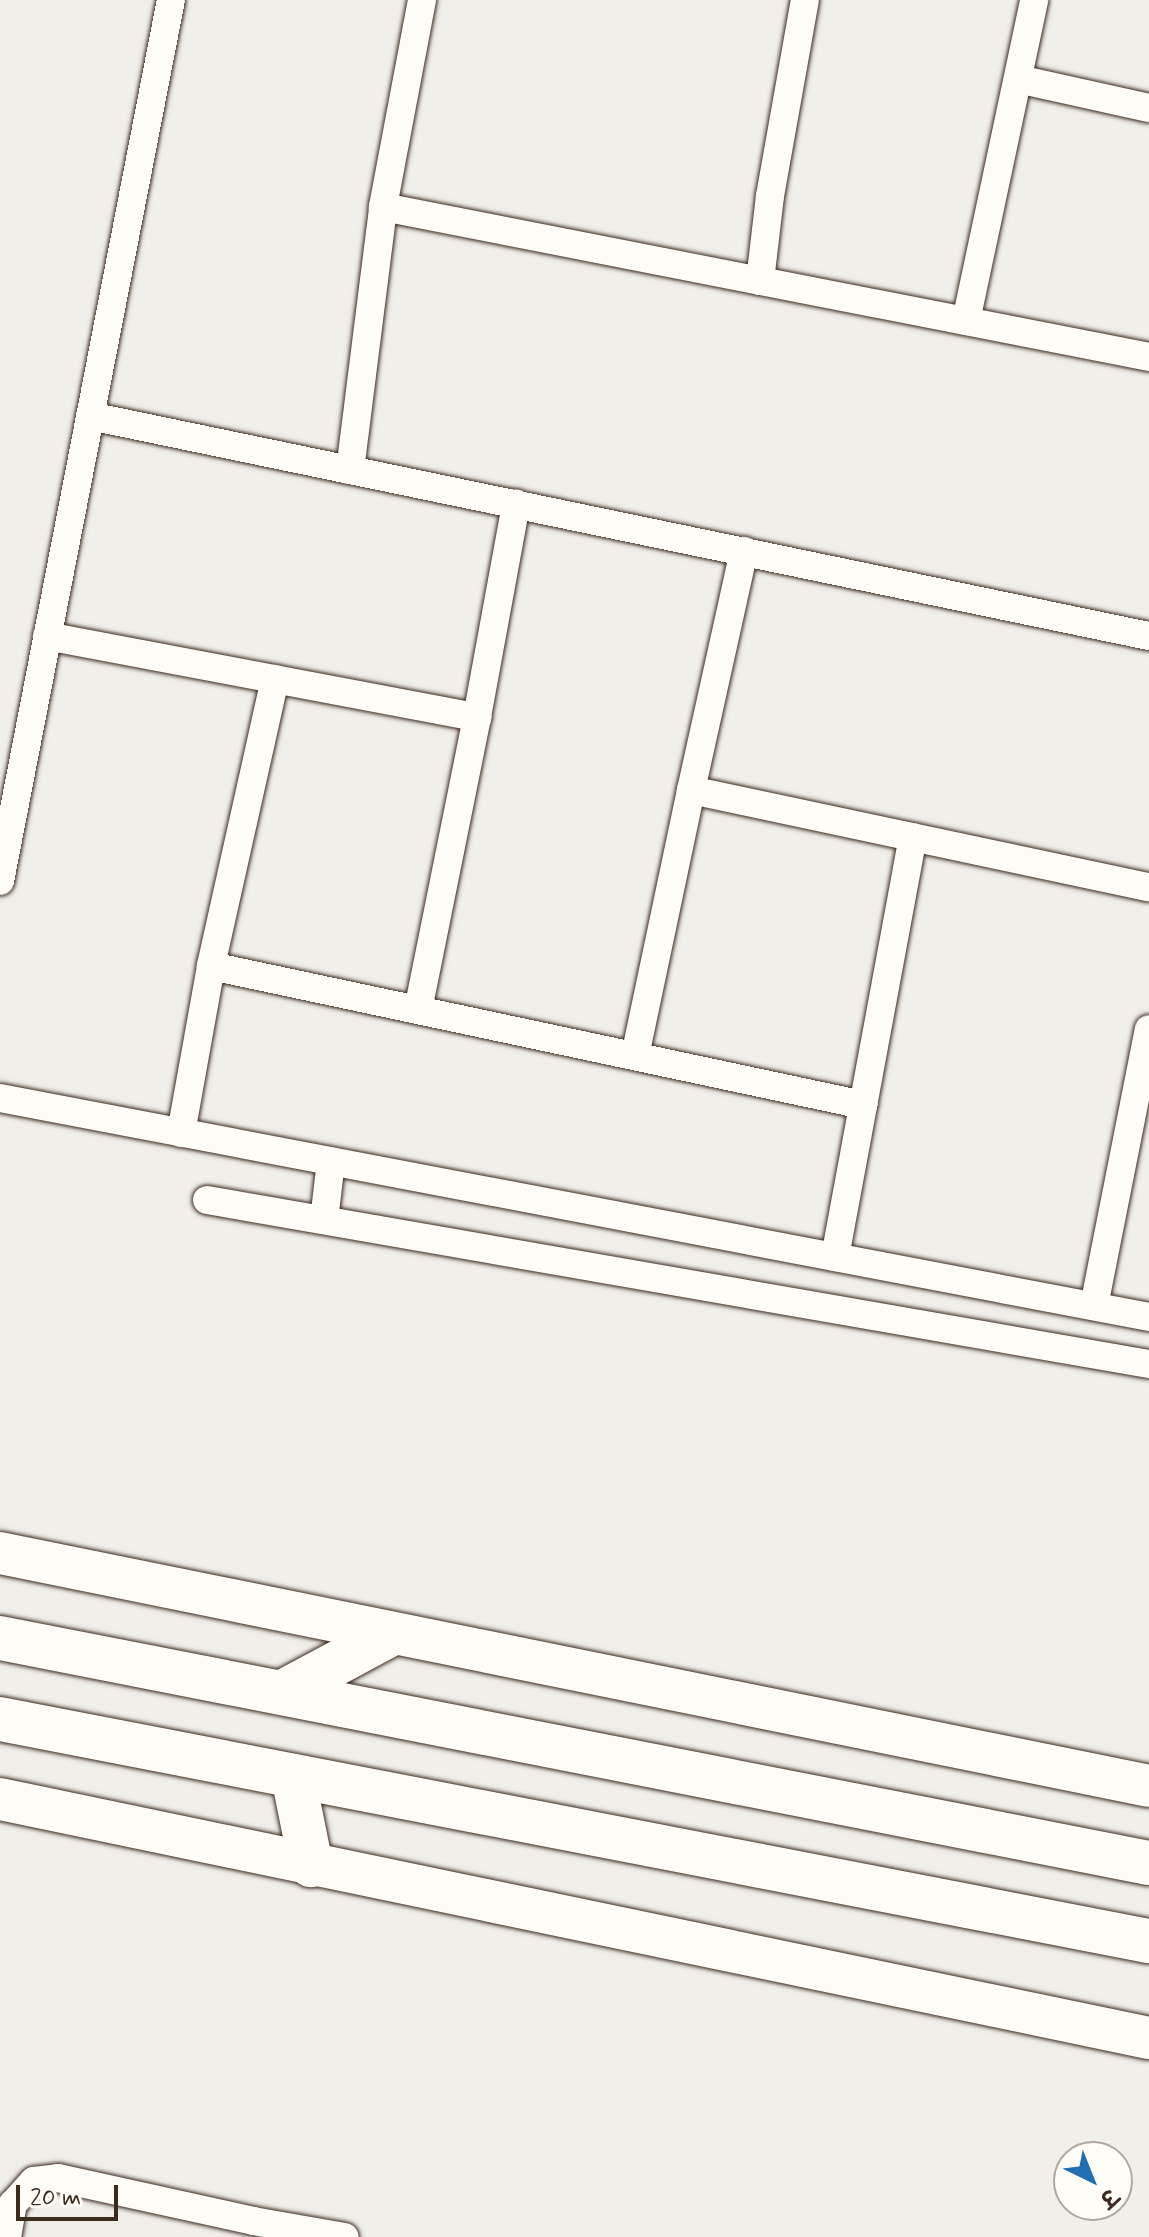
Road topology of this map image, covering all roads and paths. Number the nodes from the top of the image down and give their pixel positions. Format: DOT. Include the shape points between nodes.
graph roads {
  1 [pos="171,0"];
  2 [pos="422,0"];
  3 [pos="805,0"];
  4 [pos="1034,0"];
  5 [pos="1018,79"];
  6 [pos="1149,108"];
  7 [pos="383,207"];
  8 [pos="760,281"];
  9 [pos="966,321"];
  10 [pos="1149,357"];
  11 [pos="90,416"];
  12 [pos="350,470"];
  13 [pos="516,504"];
  14 [pos="744,551"];
  15 [pos="47,636"];
  16 [pos="1149,636"];
  17 [pos="275,679"];
  18 [pos="477,717"];
  19 [pos="691,790"];
  20 [pos="913,837"];
  21 [pos="0,881"];
  22 [pos="1149,887"];
  23 [pos="211,966"];
  24 [pos="418,1010"];
  25 [pos="1149,1029"];
  26 [pos="635,1056"];
  27 [pos="0,1098"];
  28 [pos="863,1105"];
  29 [pos="181,1133"];
  30 [pos="331,1161"];
  31 [pos="207,1200"];
  32 [pos="324,1220"];
  33 [pos="835,1257"];
  34 [pos="1094,1306"];
  35 [pos="1149,1317"];
  36 [pos="1149,1364"];
  37 [pos="0,1553"];
  38 [pos="391,1634"];
  39 [pos="2,1636"];
  40 [pos="283,1692"];
  41 [pos="0,1719"];
  42 [pos="293,1776"];
  43 [pos="1149,1786"];
  44 [pos="0,1799"];
  45 [pos="1149,1863"];
  46 [pos="311,1865"];
  47 [pos="1149,1941"];
  48 [pos="1149,2038"];
  49 [pos="251,2229"];
  50 [pos="7,2237"];
  51 [pos="345,2237"];
  1 -- 11 [label="street"];
  2 -- 7 [label="street"];
  3 -- 8 [label="street"];
  4 -- 5 [label="street"];
  5 -- 6 [label="street"];
  5 -- 9 [label="street"];
  7 -- 8 [label="street"];
  7 -- 12 [label="street"];
  8 -- 9 [label="street"];
  9 -- 10 [label="street"];
  11 -- 12 [label="street"];
  11 -- 15 [label="street"];
  12 -- 13 [label="street"];
  13 -- 14 [label="street"];
  13 -- 18 [label="street"];
  14 -- 16 [label="street"];
  14 -- 19 [label="street"];
  15 -- 17 [label="street"];
  15 -- 21 [label="street"];
  17 -- 18 [label="street"];
  17 -- 23 [label="street"];
  18 -- 24 [label="street"];
  19 -- 20 [label="street"];
  19 -- 26 [label="street"];
  20 -- 22 [label="street"];
  20 -- 28 [label="street"];
  23 -- 24 [label="street"];
  23 -- 29 [label="street"];
  24 -- 26 [label="street"];
  25 -- 34 [label="street"];
  26 -- 28 [label="street"];
  27 -- 29 [label="street"];
  28 -- 33 [label="street"];
  29 -- 30 [label="street"];
  30 -- 32 [label="street"];
  30 -- 33 [label="street"];
  31 -- 32 [label="street"];
  32 -- 36 [label="street"];
  33 -- 34 [label="street"];
  34 -- 35 [label="street"];
  37 -- 38 [label="street"];
  38 -- 40 [label="main road"];
  38 -- 43 [label="street"];
  39 -- 40 [label="main road"];
  40 -- 45 [label="main road"];
  41 -- 42 [label="main road"];
  42 -- 46 [label="main road"];
  42 -- 47 [label="main road"];
  44 -- 46 [label="street"];
  46 -- 48 [label="street"];
  49 -- 50 [label="street" via="58,2178 34,2181 13,2204"];
  49 -- 51 [label="street"];
}
